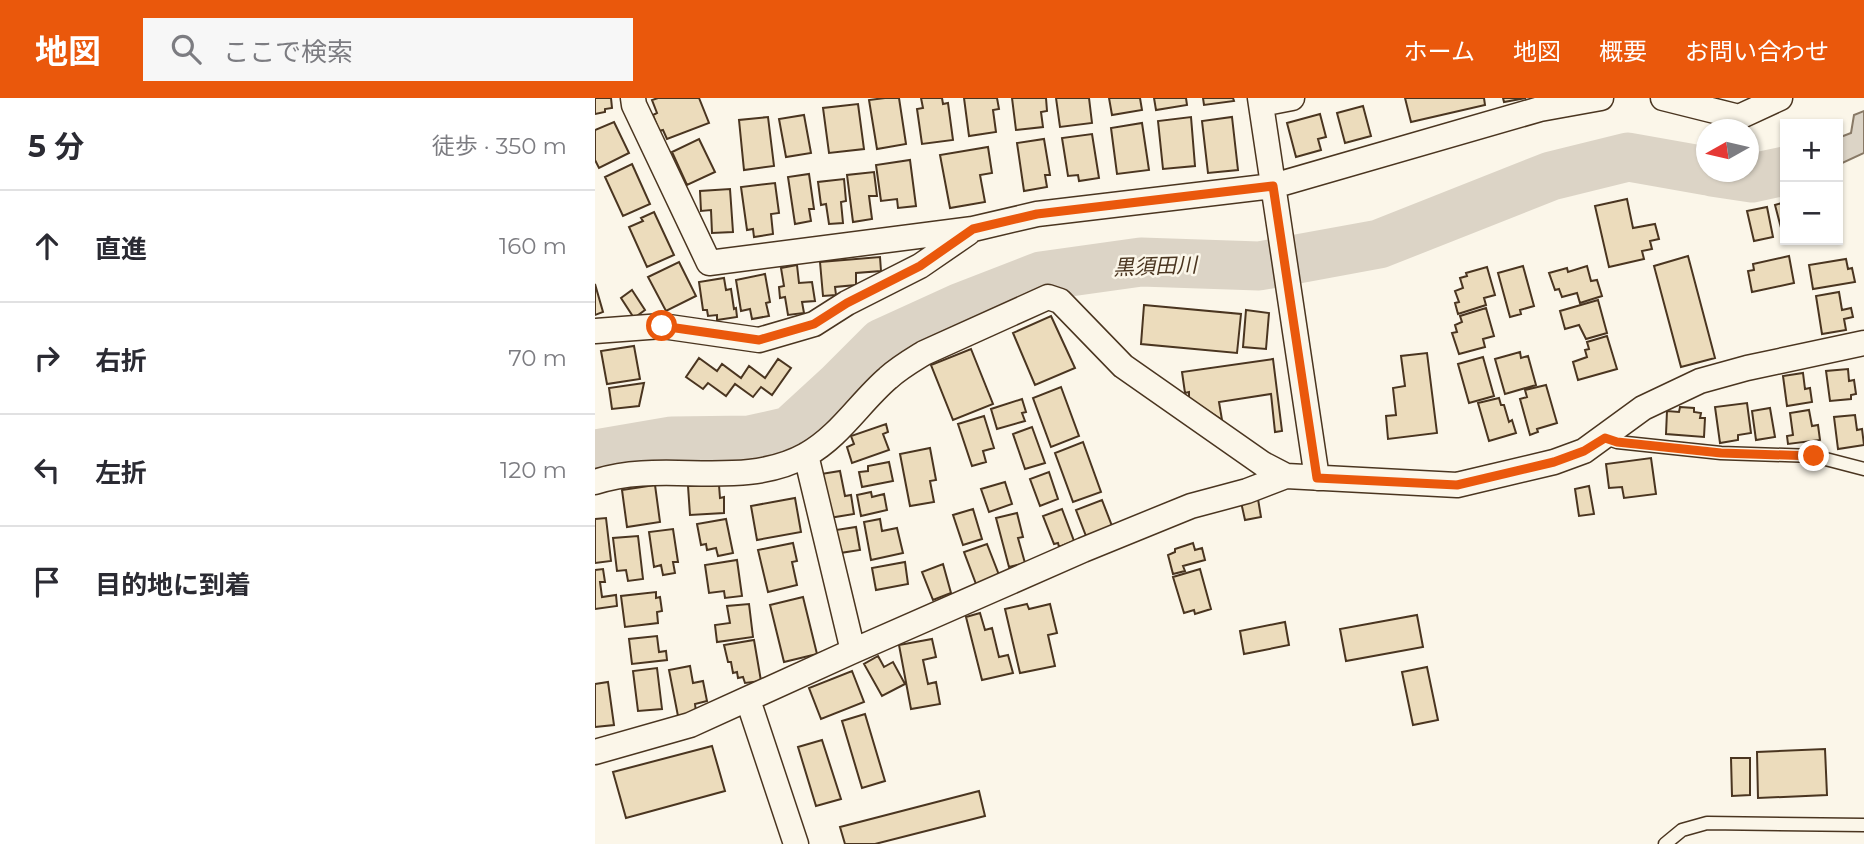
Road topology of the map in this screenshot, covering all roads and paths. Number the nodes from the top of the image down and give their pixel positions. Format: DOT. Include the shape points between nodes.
graph roads {
  1 [pos="633,98"];
  2 [pos="1292,98"];
  3 [pos="1601,98"];
  4 [pos="1663,98"];
  5 [pos="1780,98"];
  6 [pos="1260,101"];
  7 [pos="1274,193"];
  8 [pos="973,229"];
  9 [pos="595,331"];
  10 [pos="1864,343"];
  11 [pos="1605,438"];
  12 [pos="806,455"];
  13 [pos="1864,469"];
  14 [pos="1286,476"];
  15 [pos="1317,478"];
  16 [pos="595,482"];
  17 [pos="853,651"];
  18 [pos="748,700"];
  19 [pos="595,752"];
  20 [pos="1864,825"];
  21 [pos="796,844"];
  22 [pos="1665,844"];
  1 -- 8 [label="street" via="709,263"];
  2 -- 6 [label="street"];
  3 -- 7 [label="street" via="1539,108"];
  4 -- 5 [label="street" via="1739,117"];
  6 -- 7 [label="street"];
  7 -- 8 [label="street" via="1037,214"];
  7 -- 15 [label="street"];
  8 -- 9 [label="street" via="920,266 814,324 759,340 662,326"];
  10 -- 11 [label="street" via="1700,381 1643,408"];
  11 -- 13 [label="lane" via="1721,453 1814,456"];
  11 -- 15 [label="street" via="1554,462 1457,485"];
  12 -- 14 [label="street" via="830,438 906,364 1048,297 1060,301 1123,366"];
  12 -- 16 [label="street" via="745,473 618,474"];
  12 -- 17 [label="street"];
  14 -- 15 [label="street"];
  14 -- 17 [label="street" via="1169,515"];
  17 -- 18 [label="street"];
  18 -- 19 [label="street" via="690,726"];
  18 -- 21 [label="street"];
  20 -- 22 [label="lane" via="1707,824 1682,830"];
}
